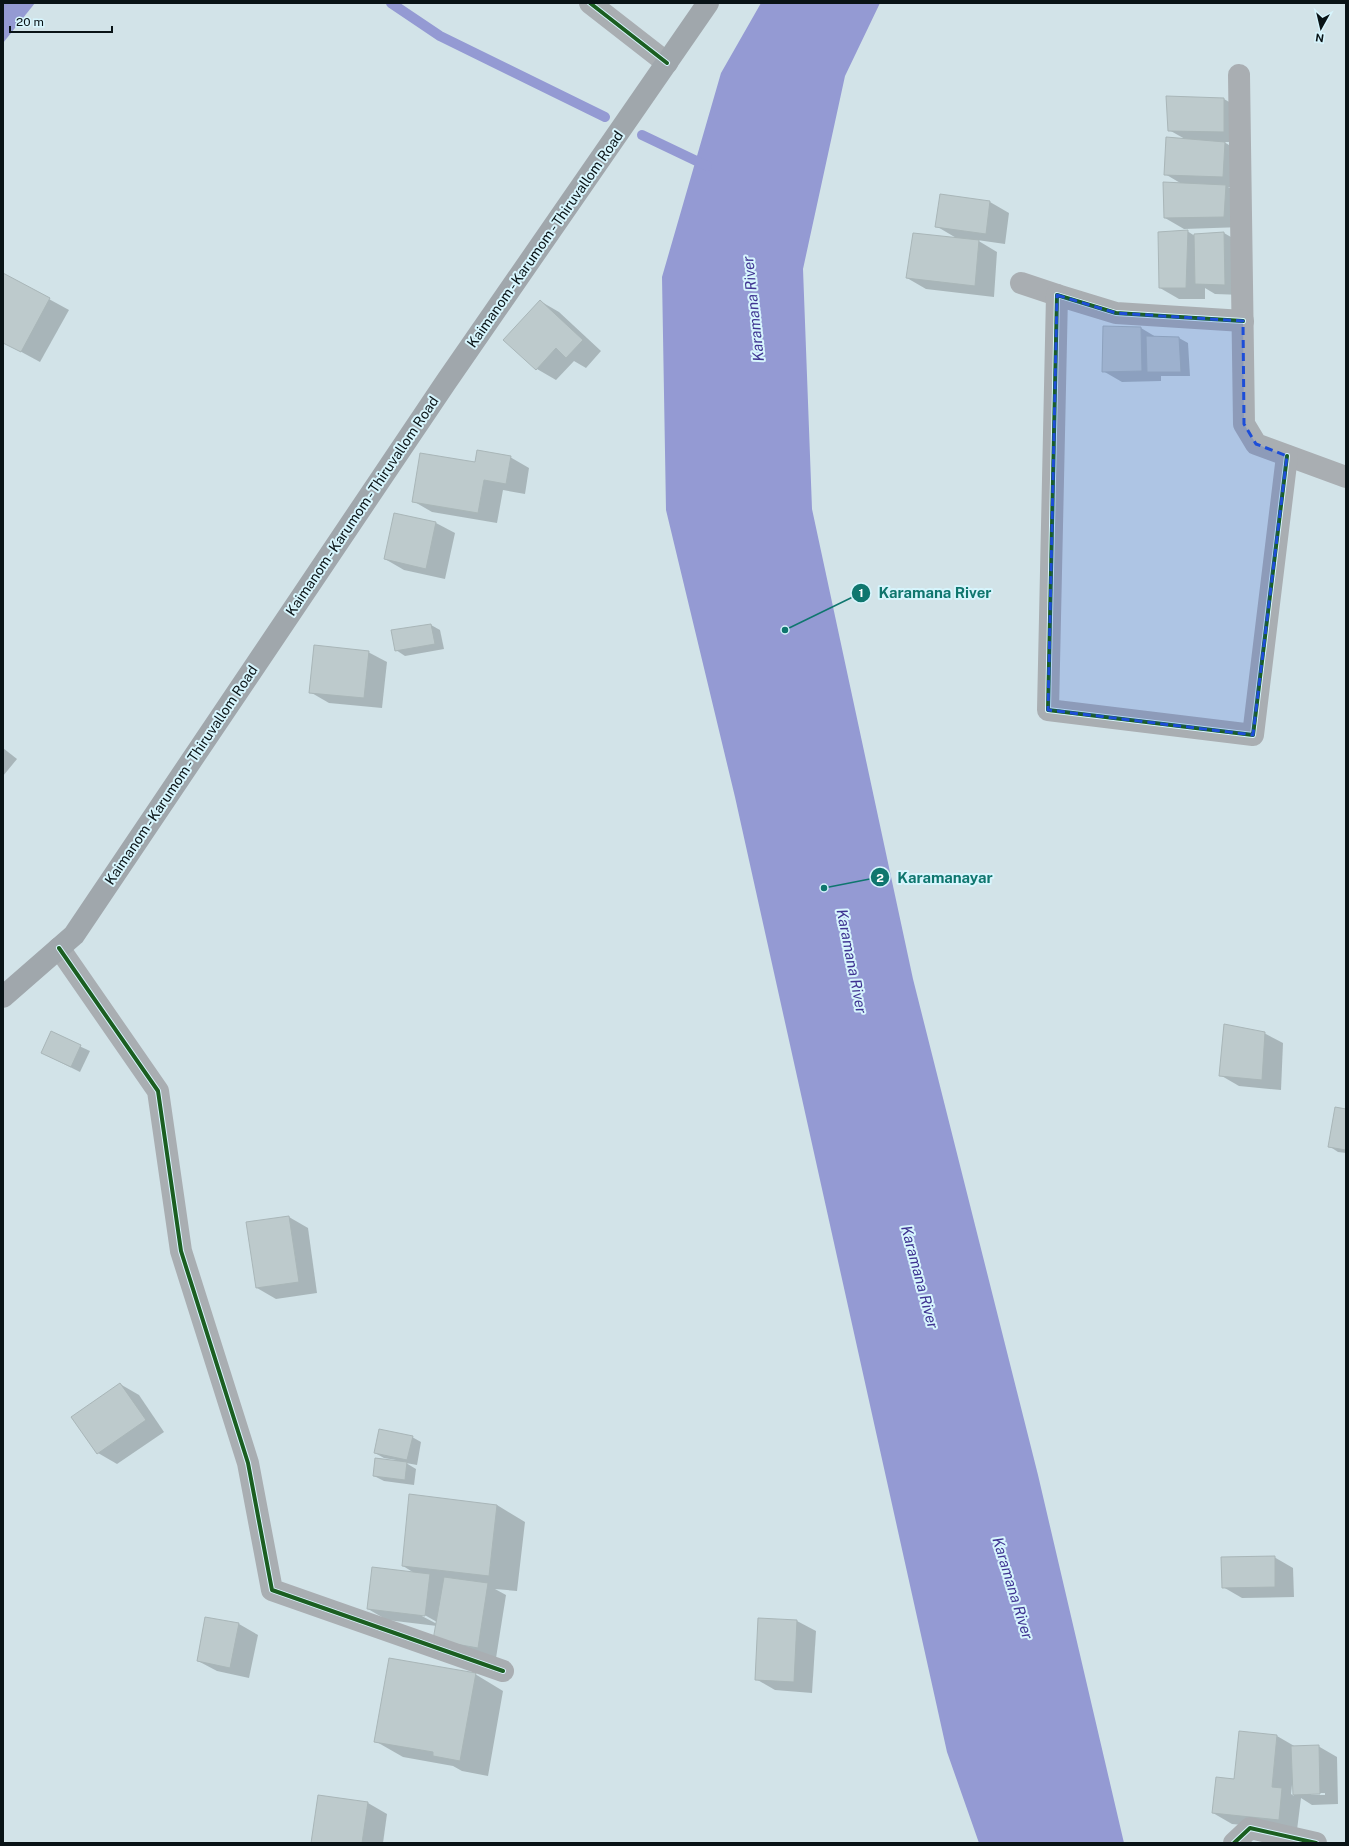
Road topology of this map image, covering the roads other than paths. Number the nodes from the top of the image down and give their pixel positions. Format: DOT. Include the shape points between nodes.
graph roads {
  1 [pos="590,3"];
  2 [pos="708,3"];
  3 [pos="667,63"];
  4 [pos="1239,75"];
  5 [pos="1021,283"];
  6 [pos="1057,294"];
  7 [pos="1243,321"];
  8 [pos="1287,456"];
  9 [pos="1346,477"];
  10 [pos="59,948"];
  11 [pos="3,997"];
  12 [pos="503,1671"];
  13 [pos="1234,1843"];
  14 [pos="1316,1843"];
  1 -- 3 [label="street"];
  2 -- 3 [label="main road, Kaimanom - Karumom - Thiruvallom Road"];
  3 -- 10 [label="main road, Kaimanom - Karumom - Thiruvallom Road" via="446,382 74,935"];
  4 -- 7 [label="street"];
  5 -- 6 [label="street"];
  6 -- 7 [label="street" via="1116,313"];
  6 -- 8 [label="street" via="1048,710 1253,735"];
  7 -- 8 [label="street" via="1244,424 1256,444"];
  8 -- 9 [label="street"];
  10 -- 11 [label="main road, Kaimanom - Karumom - Thiruvallom Road"];
  10 -- 12 [label="street" via="158,1091 181,1251 248,1463 272,1590"];
  13 -- 14 [label="street" via="1250,1828"];
}
